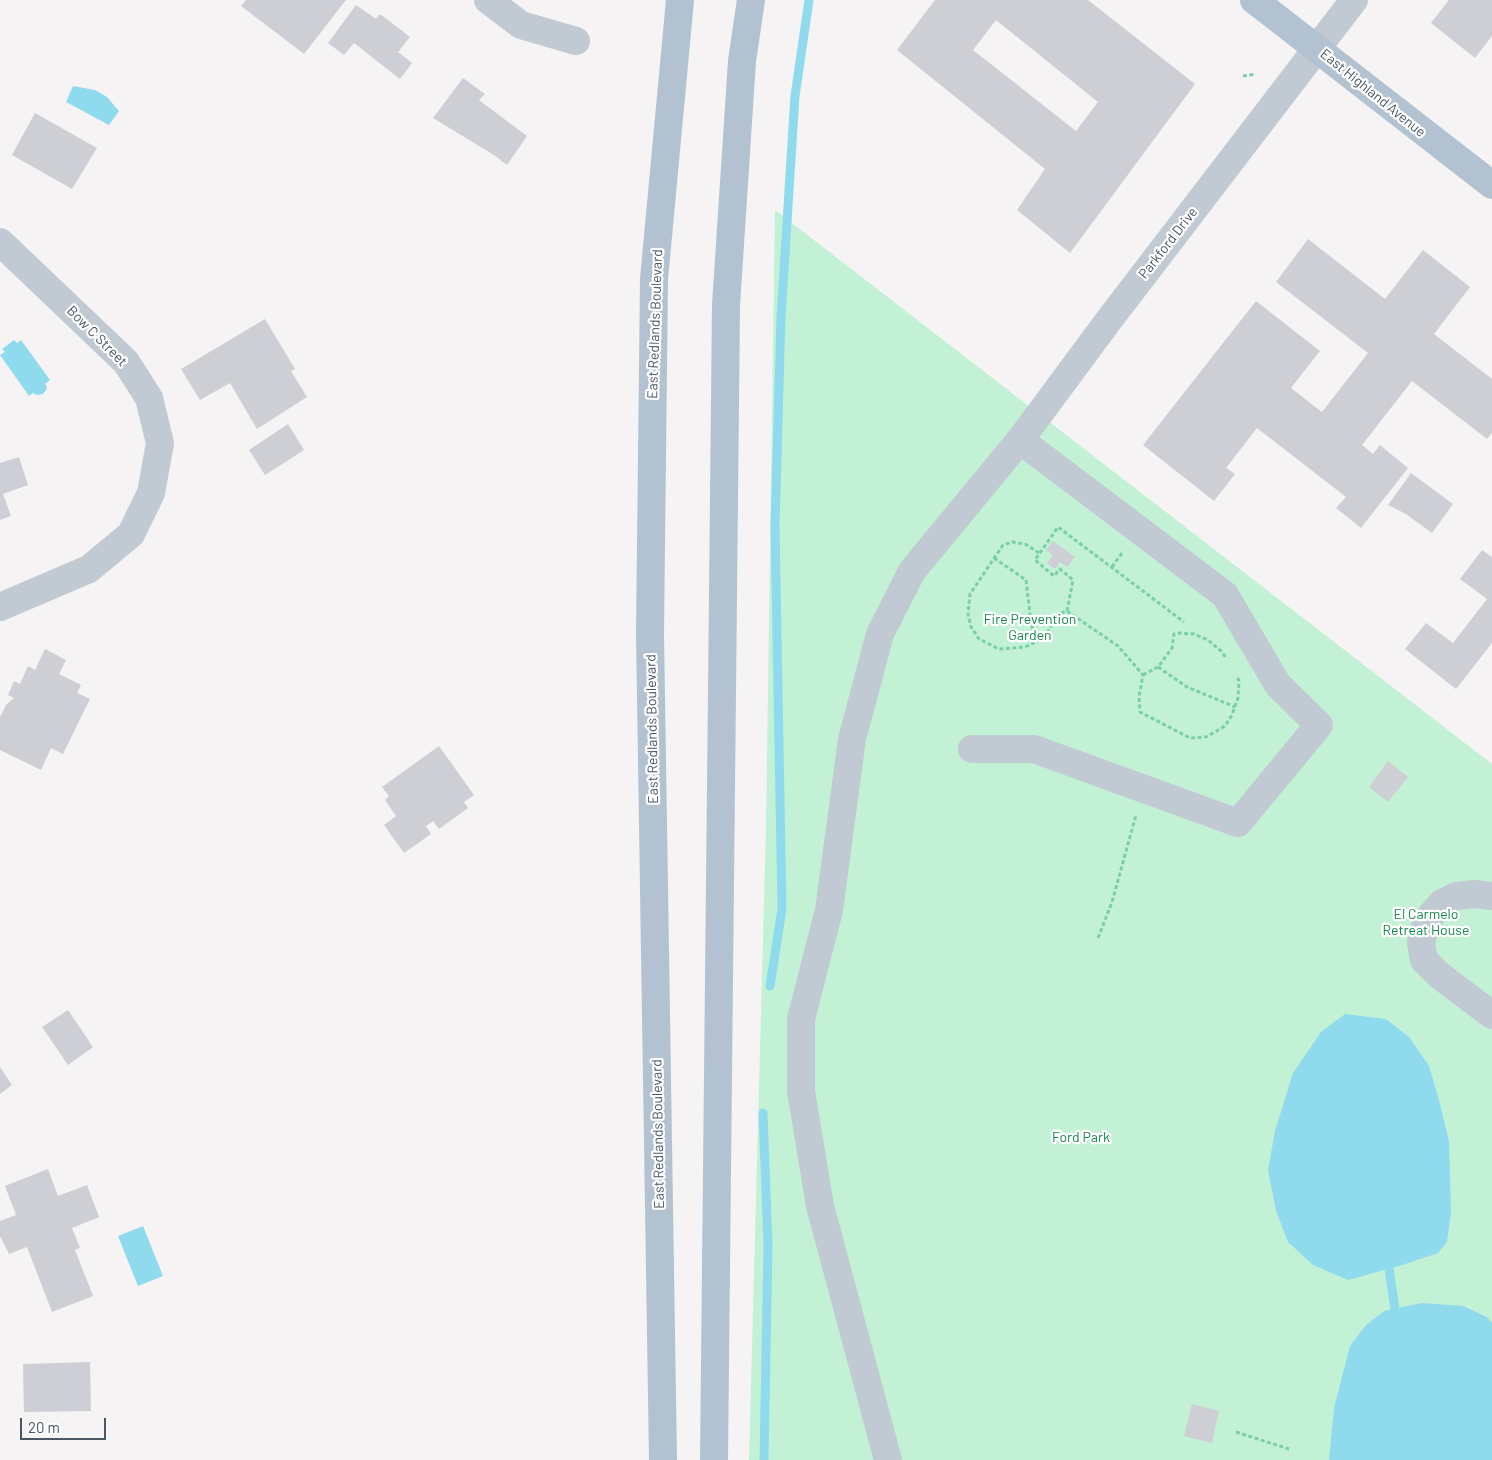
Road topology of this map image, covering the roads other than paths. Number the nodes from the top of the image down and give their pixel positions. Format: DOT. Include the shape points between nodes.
graph roads {
  1 [pos="488,0"];
  2 [pos="680,0"];
  3 [pos="751,0"];
  4 [pos="1254,0"];
  5 [pos="1354,0"];
  6 [pos="576,41"];
  7 [pos="1317,48"];
  8 [pos="1492,185"];
  9 [pos="0,242"];
  10 [pos="1020,440"];
  11 [pos="0,608"];
  12 [pos="972,749"];
  13 [pos="1492,896"];
  14 [pos="1492,1015"];
  15 [pos="663,1460"];
  16 [pos="714,1460"];
  17 [pos="888,1460"];
  1 -- 6 [label="street" via="521,25"];
  2 -- 15 [label="main road, East Redlands Boulevard" via="653,308 650,633"];
  3 -- 16 [label="main road" via="742,61 726,305"];
  4 -- 7 [label="main road, East Highland Avenue"];
  5 -- 7 [label="street, Parkford Drive"];
  7 -- 8 [label="main road, East Highland Avenue"];
  7 -- 10 [label="street, Parkford Drive"];
  9 -- 11 [label="street, Bow C Street" via="126,362 149,398 160,443 151,493 131,534 89,569"];
  10 -- 12 [label="street" via="1225,595 1278,685 1326,730 1238,823 1034,749"];
  10 -- 17 [label="street, Parkford Drive" via="912,571 880,634 852,739 829,910 801,1019 801,1090 820,1206"];
  13 -- 14 [label="street" via="1456,896 1442,904 1432,914 1421,943 1424,960"];
}
